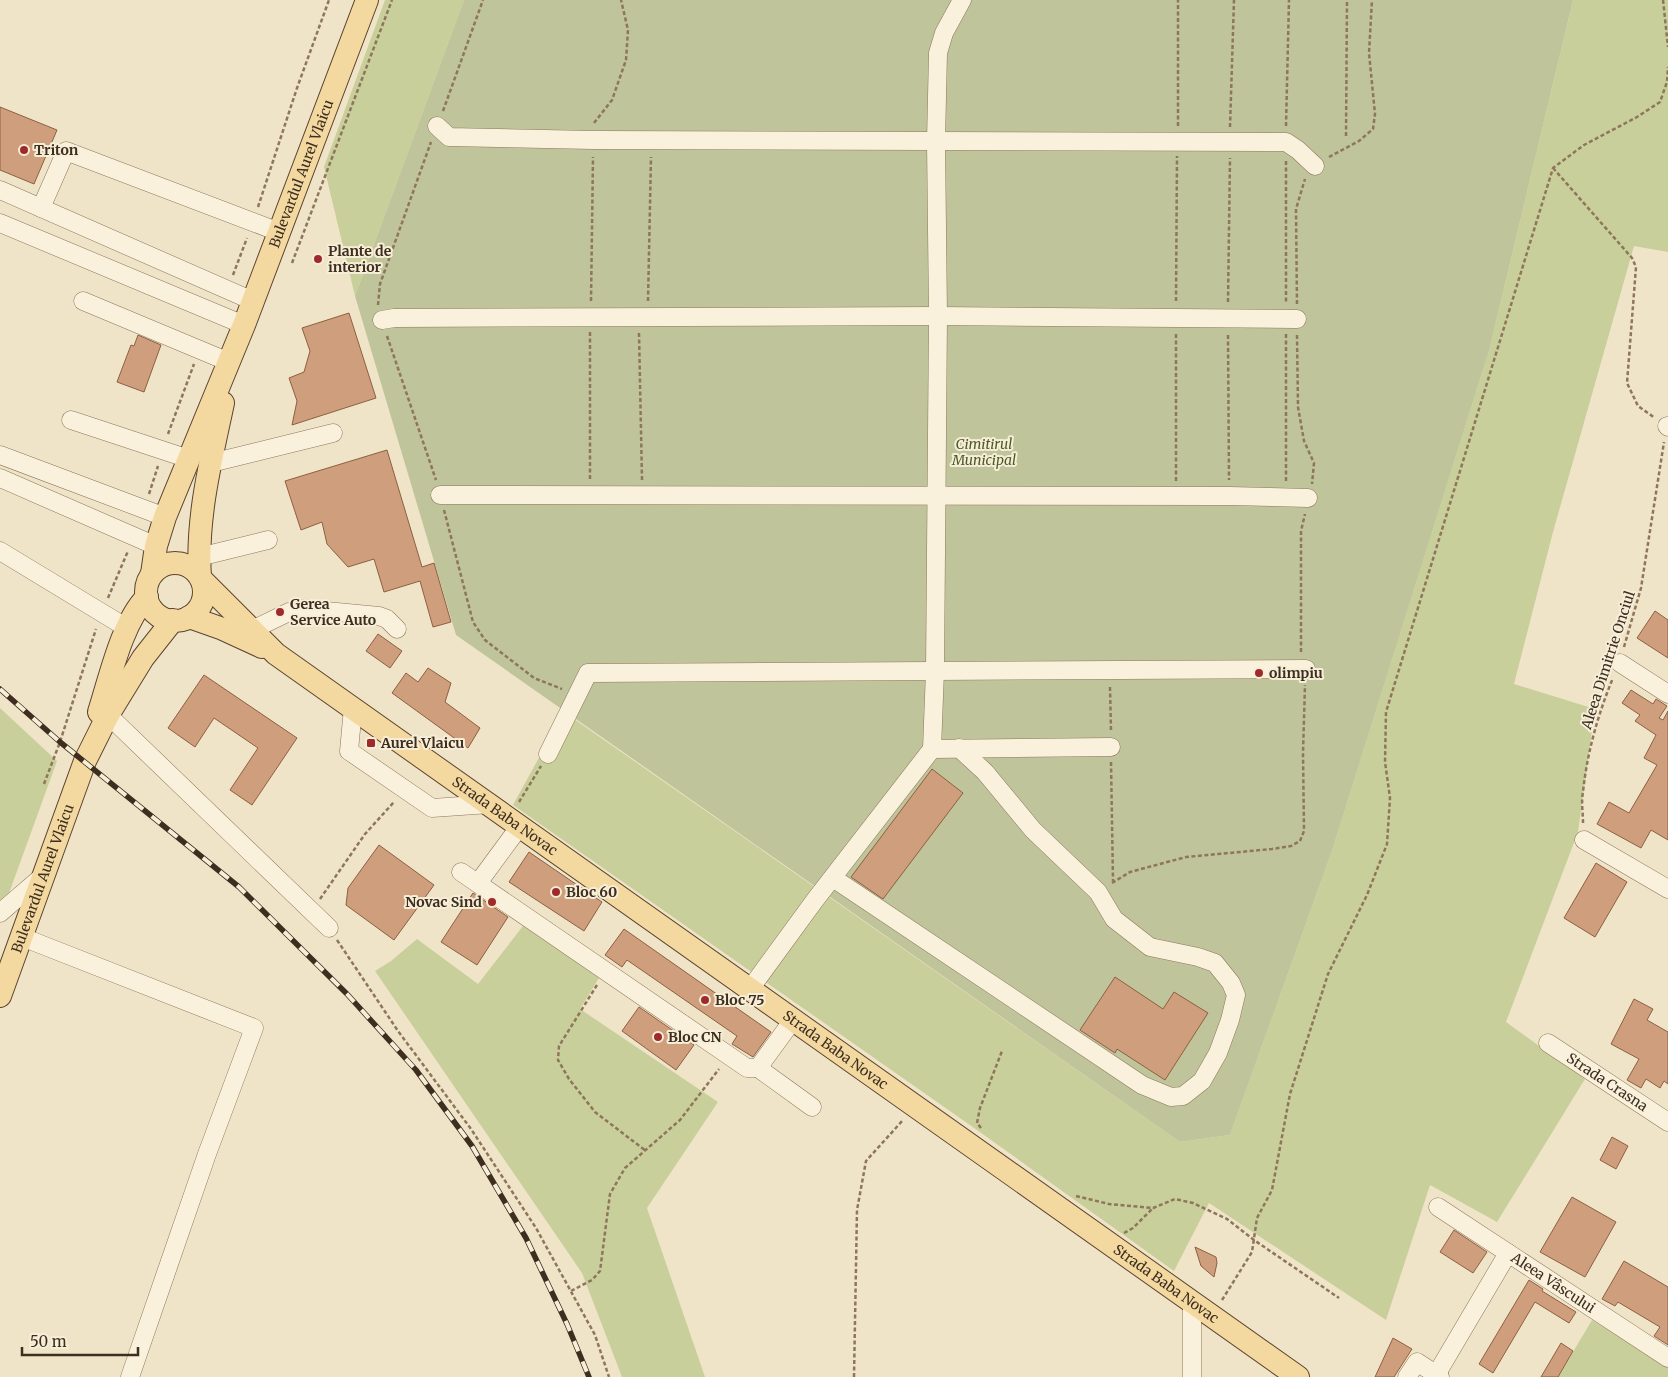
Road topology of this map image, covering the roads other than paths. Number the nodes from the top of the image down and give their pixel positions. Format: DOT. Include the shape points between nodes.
graph roads {
  1 [pos="367,0"];
  2 [pos="962,0"];
  3 [pos="437,126"];
  4 [pos="936,141"];
  5 [pos="1315,166"];
  6 [pos="0,190"];
  7 [pos="41,208"];
  8 [pos="0,223"];
  9 [pos="279,232"];
  10 [pos="83,301"];
  11 [pos="253,301"];
  12 [pos="938,316"];
  13 [pos="1292,319"];
  14 [pos="382,320"];
  15 [pos="244,325"];
  16 [pos="232,355"];
  17 [pos="71,420"];
  18 [pos="333,433"];
  19 [pos="0,455"];
  20 [pos="189,459"];
  21 [pos="211,464"];
  22 [pos="0,478"];
  23 [pos="440,495"];
  24 [pos="935,495"];
  25 [pos="1308,498"];
  26 [pos="165,517"];
  27 [pos="268,540"];
  28 [pos="156,546"];
  29 [pos="0,552"];
  30 [pos="200,571"];
  31 [pos="152,574"];
  32 [pos="147,597"];
  33 [pos="181,619"];
  34 [pos="126,628"];
  35 [pos="397,629"];
  36 [pos="252,630"];
  37 [pos="276,654"];
  38 [pos="1620,663"];
  39 [pos="1306,670"];
  40 [pos="935,671"];
  41 [pos="1668,694"];
  42 [pos="353,708"];
  43 [pos="108,715"];
  44 [pos="1111,747"];
  45 [pos="959,748"];
  46 [pos="932,749"];
  47 [pos="548,754"];
  48 [pos="85,761"];
  49 [pos="490,804"];
  50 [pos="515,822"];
  51 [pos="1584,840"];
  52 [pos="461,872"];
  53 [pos="44,875"];
  54 [pos="833,878"];
  55 [pos="478,883"];
  56 [pos="1668,889"];
  57 [pos="0,914"];
  58 [pos="329,928"];
  59 [pos="22,937"];
  60 [pos="750,989"];
  61 [pos="0,996"];
  62 [pos="793,1020"];
  63 [pos="1548,1043"];
  64 [pos="758,1068"];
  65 [pos="812,1107"];
  66 [pos="1668,1122"];
  67 [pos="1438,1207"];
  68 [pos="1508,1253"];
  69 [pos="1192,1303"];
  70 [pos="1668,1358"];
  71 [pos="1438,1376"];
  72 [pos="130,1377"];
  73 [pos="1192,1377"];
  74 [pos="1298,1377"];
  75 [pos="1407,1377"];
  1 -- 9 [label="main road, Bulevardul Aurel Vlaicu"];
  2 -- 4 [label="street" via="944,33 938,53"];
  3 -- 4 [label="street" via="449,137"];
  4 -- 5 [label="street" via="1286,142"];
  4 -- 12 [label="street"];
  6 -- 7 [label="street"];
  7 -- 9 [label="street" via="66,151"];
  7 -- 11 [label="street"];
  8 -- 15 [label="street"];
  9 -- 11 [label="main road, Bulevardul Aurel Vlaicu"];
  10 -- 16 [label="street" via="199,350"];
  11 -- 15 [label="main road, Bulevardul Aurel Vlaicu"];
  12 -- 13 [label="street"];
  12 -- 14 [label="street"];
  12 -- 24 [label="street"];
  15 -- 16 [label="main road, Bulevardul Aurel Vlaicu"];
  16 -- 20 [label="main road, Bulevardul Aurel Vlaicu"];
  16 -- 21 [label="main road, Bulevardul Aurel Vlaicu"];
  17 -- 20 [label="street"];
  18 -- 21 [label="street"];
  19 -- 26 [label="street"];
  20 -- 26 [label="main road, Bulevardul Aurel Vlaicu"];
  21 -- 30 [label="main road, Bulevardul Aurel Vlaicu" via="200,529"];
  22 -- 28 [label="street"];
  23 -- 24 [label="street"];
  24 -- 25 [label="street"];
  24 -- 40 [label="street"];
  26 -- 28 [label="main road, Bulevardul Aurel Vlaicu"];
  27 -- 30 [label="street"];
  28 -- 31 [label="main road, Bulevardul Aurel Vlaicu"];
  29 -- 34 [label="street"];
  30 -- 31 [label="main road" via="175,563 167,564"];
  30 -- 33 [label="main road" via="204,589 201,605 196,612"];
  30 -- 36 [label="main road, Strada Baba Novac"];
  31 -- 32 [label="main road" via="146,589"];
  32 -- 33 [label="main road" via="156,613 164,618"];
  32 -- 34 [label="main road, Bulevardul Aurel Vlaicu" via="137,607"];
  33 -- 37 [label="main road, Strada Baba Novac" via="223,629"];
  33 -- 43 [label="main road, Bulevardul Aurel Vlaicu" via="143,658"];
  34 -- 48 [label="main road, Bulevardul Aurel Vlaicu"];
  35 -- 36 [label="street" via="379,616 305,609 289,612"];
  36 -- 37 [label="main road, Strada Baba Novac"];
  37 -- 42 [label="main road, Strada Baba Novac"];
  38 -- 41 [label="street"];
  39 -- 40 [label="street"];
  40 -- 46 [label="street"];
  40 -- 47 [label="street" via="588,673"];
  42 -- 49 [label="main road, Strada Baba Novac"];
  42 -- 49 [label="street" via="349,752 432,808"];
  43 -- 48 [label="main road, Bulevardul Aurel Vlaicu"];
  43 -- 58 [label="street"];
  44 -- 45 [label="street"];
  45 -- 46 [label="street"];
  45 -- 54 [label="street" via="985,772 1033,830 1098,892 1114,919 1150,947 1215,963 1231,983 1236,995 1230,1020 1218,1053 1202,1081 1183,1096 1171,1097 1142,1084"];
  46 -- 54 [label="street"];
  48 -- 53 [label="main road, Bulevardul Aurel Vlaicu"];
  49 -- 50 [label="main road, Strada Baba Novac"];
  50 -- 55 [label="street"];
  50 -- 60 [label="main road, Strada Baba Novac"];
  51 -- 56 [label="street"];
  52 -- 55 [label="street"];
  53 -- 57 [label="street"];
  53 -- 59 [label="main road, Bulevardul Aurel Vlaicu"];
  54 -- 60 [label="street"];
  55 -- 64 [label="street" via="747,1068"];
  59 -- 61 [label="main road, Bulevardul Aurel Vlaicu"];
  59 -- 72 [label="street" via="254,1028"];
  60 -- 62 [label="main road, Strada Baba Novac"];
  62 -- 64 [label="street"];
  62 -- 69 [label="main road, Strada Baba Novac"];
  63 -- 66 [label="street, Strada Crasna"];
  64 -- 65 [label="street"];
  67 -- 68 [label="street, Aleea Vâscului"];
  68 -- 70 [label="street, Aleea Vâscului"];
  68 -- 71 [label="street"];
  69 -- 73 [label="street"];
  69 -- 74 [label="main road, Strada Baba Novac"];
  71 -- 75 [label="street" via="1417,1362"];
}
